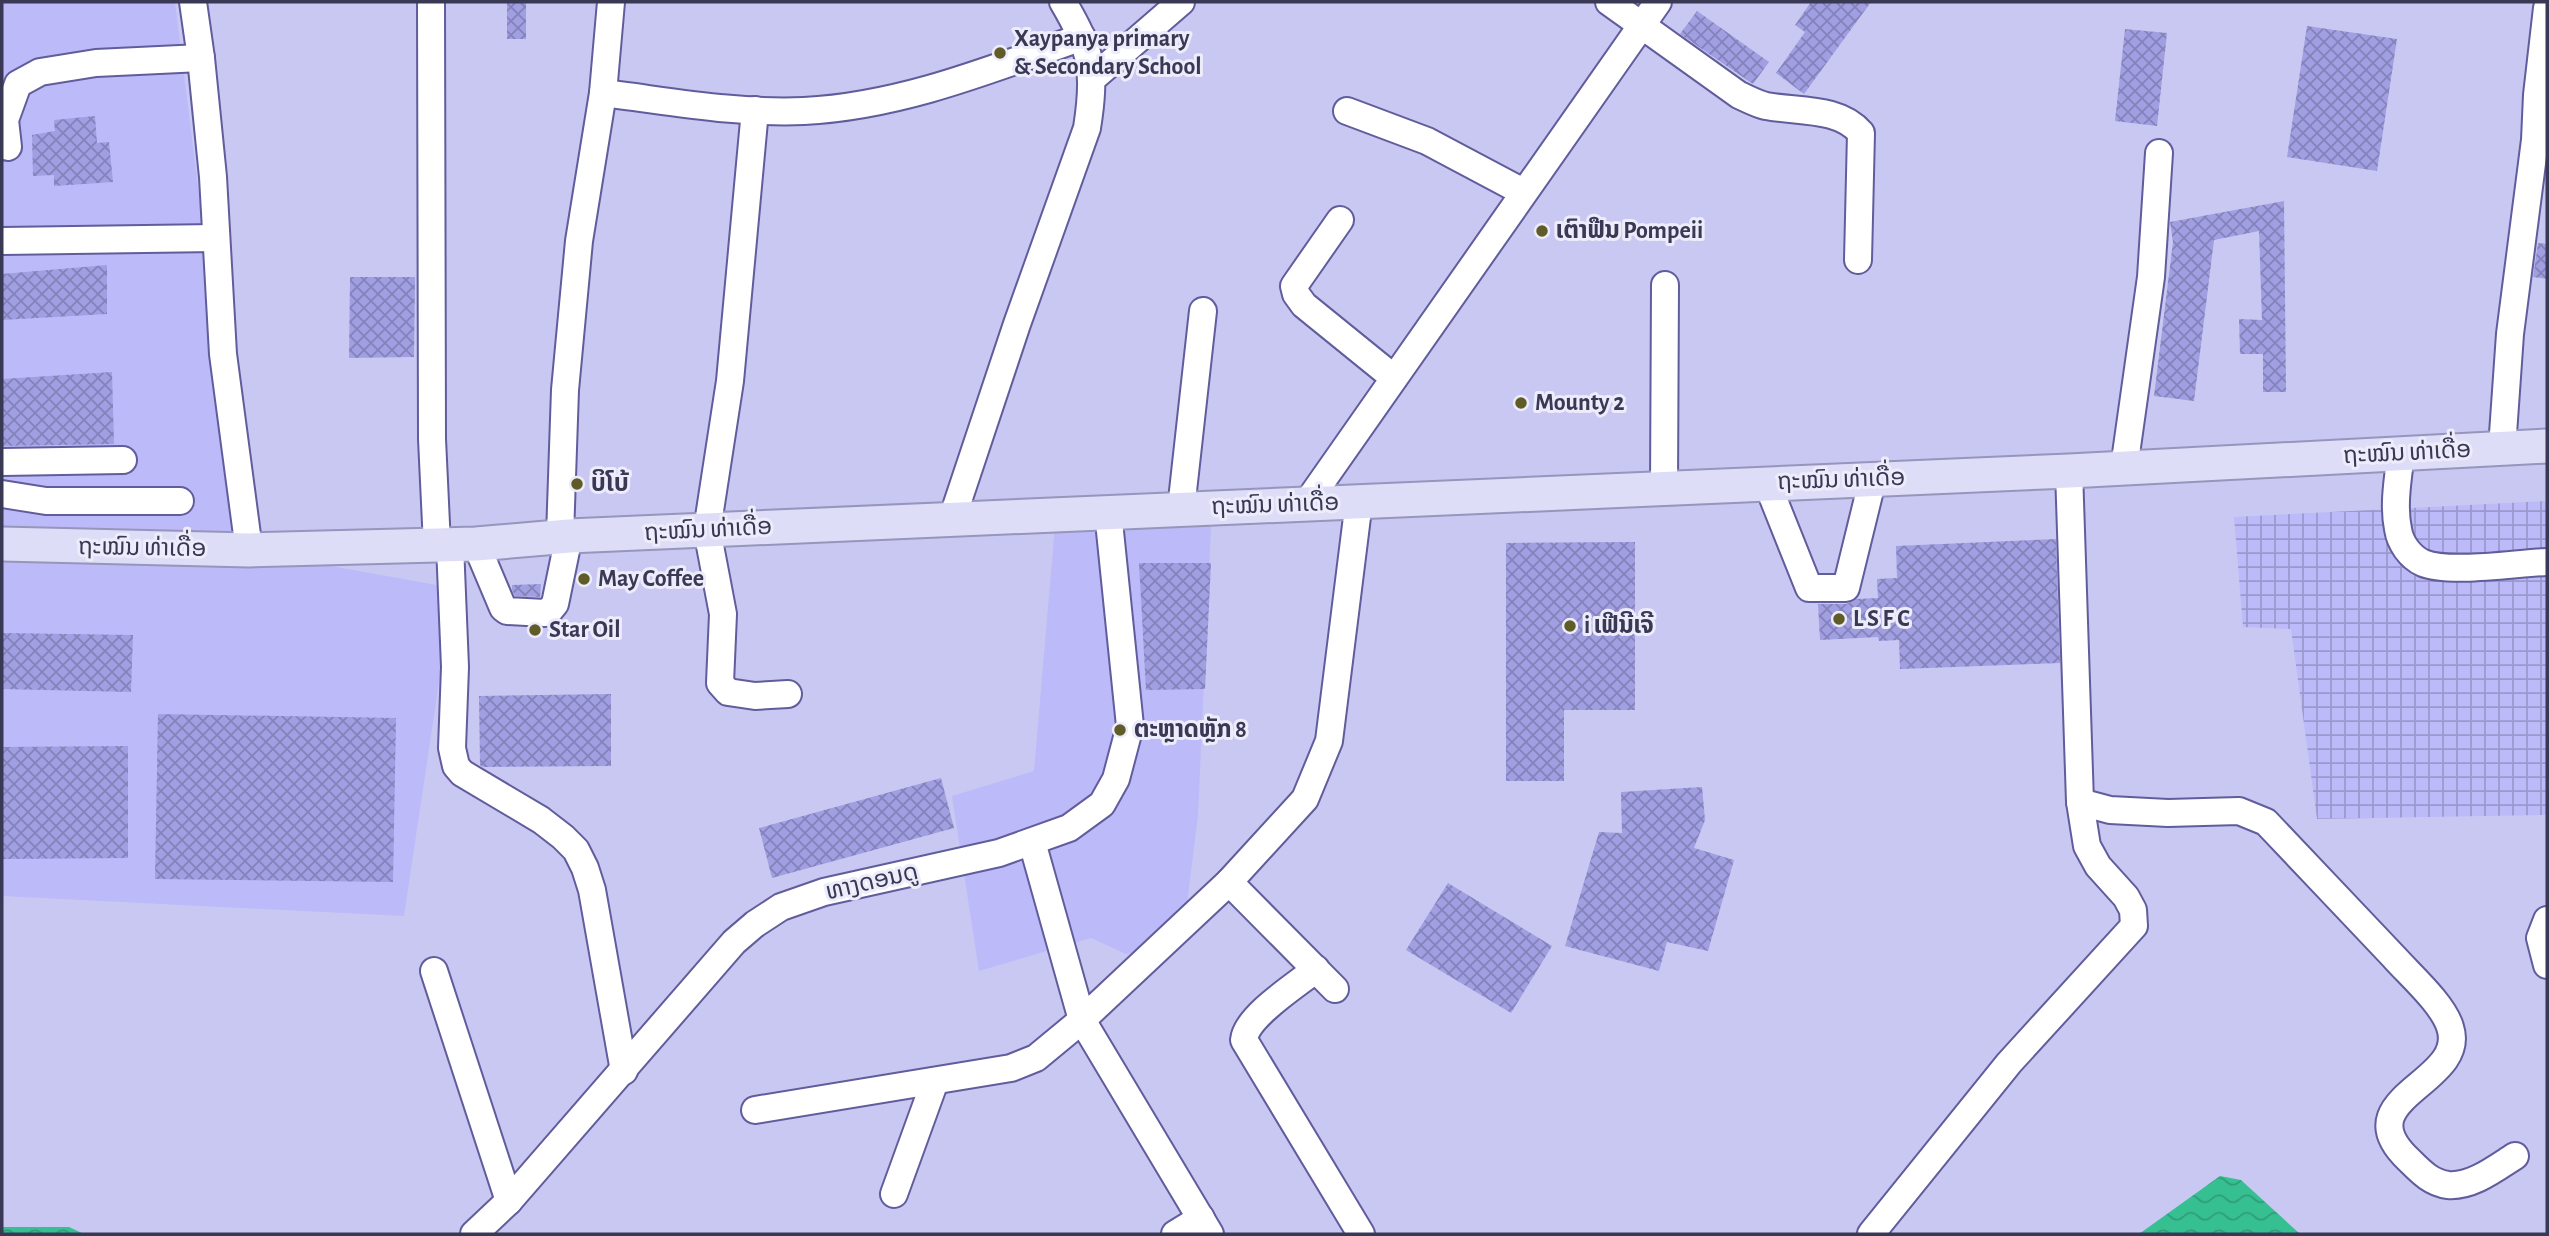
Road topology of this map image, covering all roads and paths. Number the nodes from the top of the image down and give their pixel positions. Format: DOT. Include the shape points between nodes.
graph roads {
  1 [pos="192,2"];
  2 [pos="431,2"];
  3 [pos="611,2"];
  4 [pos="1063,2"];
  5 [pos="1181,2"];
  6 [pos="1609,2"];
  7 [pos="1658,2"];
  8 [pos="2547,8"];
  9 [pos="1642,23"];
  10 [pos="1082,37"];
  11 [pos="201,58"];
  12 [pos="1092,79"];
  13 [pos="603,93"];
  14 [pos="755,110"];
  15 [pos="1347,111"];
  16 [pos="8,146"];
  17 [pos="2160,153"];
  18 [pos="1523,192"];
  19 [pos="1340,220"];
  20 [pos="216,238"];
  21 [pos="2,241"];
  22 [pos="1858,260"];
  23 [pos="1665,285"];
  24 [pos="1203,311"];
  25 [pos="1394,378"];
  26 [pos="2547,446"];
  27 [pos="2502,448"];
  28 [pos="2401,453"];
  29 [pos="123,460"];
  30 [pos="2,462"];
  31 [pos="2124,468"];
  32 [pos="2069,471"];
  33 [pos="1873,478"];
  34 [pos="1767,483"];
  35 [pos="1664,487"];
  36 [pos="2,494"];
  37 [pos="180,501"];
  38 [pos="1359,501"];
  39 [pos="1306,504"];
  40 [pos="1181,509"];
  41 [pos="1108,512"];
  42 [pos="952,519"];
  43 [pos="707,530"];
  44 [pos="564,536"];
  45 [pos="2,544"];
  46 [pos="455,545"];
  47 [pos="249,550"];
  48 [pos="2547,562"];
  49 [pos="788,694"];
  50 [pos="2080,802"];
  51 [pos="1032,842"];
  52 [pos="1229,882"];
  53 [pos="2547,920"];
  54 [pos="2547,965"];
  55 [pos="1316,969"];
  56 [pos="434,971"];
  57 [pos="1335,989"];
  58 [pos="1082,1020"];
  59 [pos="624,1071"];
  60 [pos="935,1081"];
  61 [pos="755,1110"];
  62 [pos="2515,1156"];
  63 [pos="894,1194"];
  64 [pos="509,1201"];
  65 [pos="1205,1226"];
  66 [pos="474,1234"];
  67 [pos="1175,1234"];
  68 [pos="1361,1234"];
  69 [pos="1871,1234"];
  1 -- 11 [label="street"];
  2 -- 46 [label="street" via="432,439"];
  3 -- 13 [label="street"];
  4 -- 10 [label="street"];
  5 -- 12 [label="street"];
  6 -- 9 [label="street"];
  7 -- 9 [label="street"];
  8 -- 27 [label="street" via="2510,334"];
  9 -- 18 [label="street"];
  9 -- 22 [label="street" via="1740,95 1762,105 1841,116 1853,122 1861,133"];
  10 -- 12 [label="street"];
  10 -- 14 [label="street" via="901,98 804,111"];
  11 -- 16 [label="street" via="96,63 40,72 18,83 5,120"];
  11 -- 20 [label="street"];
  12 -- 42 [label="street" via="1087,128"];
  13 -- 14 [label="street"];
  13 -- 44 [label="street" via="579,241 566,377"];
  14 -- 43 [label="street" via="730,381"];
  15 -- 18 [label="street" via="1427,141"];
  17 -- 31 [label="street" via="2151,277"];
  18 -- 25 [label="street"];
  19 -- 25 [label="street" via="1294,286 1296,294"];
  20 -- 21 [label="street"];
  20 -- 47 [label="street" via="223,354"];
  23 -- 35 [label="street"];
  24 -- 40 [label="street"];
  25 -- 39 [label="street"];
  26 -- 27 [label="main road, ຖະໝົນ ທ່າເດື່ອ"];
  27 -- 28 [label="main road, ຖະໝົນ ທ່າເດື່ອ"];
  28 -- 31 [label="main road, ຖະໝົນ ທ່າເດື່ອ"];
  28 -- 48 [label="street" via="2398,530 2406,550 2422,562 2449,567"];
  29 -- 30 [label="street"];
  31 -- 32 [label="main road, ຖະໝົນ ທ່າເດື່ອ"];
  32 -- 33 [label="main road, ຖະໝົນ ທ່າເດື່ອ"];
  32 -- 50 [label="street"];
  33 -- 34 [label="main road, ຖະໝົນ ທ່າເດື່ອ"];
  33 -- 34 [label="street" via="1846,588 1809,589"];
  34 -- 35 [label="main road, ຖະໝົນ ທ່າເດື່ອ"];
  35 -- 38 [label="main road, ຖະໝົນ ທ່າເດື່ອ"];
  36 -- 37 [label="street" via="46,501"];
  38 -- 39 [label="main road, ຖະໝົນ ທ່າເດື່ອ"];
  38 -- 52 [label="street" via="1329,741 1305,799"];
  39 -- 40 [label="main road, ຖະໝົນ ທ່າເດື່ອ"];
  40 -- 41 [label="main road, ຖະໝົນ ທ່າເດື່ອ"];
  41 -- 42 [label="main road, ຖະໝົນ ທ່າເດື່ອ"];
  41 -- 51 [label="street, ທາງດອນດູ" via="1129,697 1130,726 1124,753 1102,804 1069,828"];
  42 -- 43 [label="main road, ຖະໝົນ ທ່າເດື່ອ"];
  43 -- 44 [label="main road, ຖະໝົນ ທ່າເດື່ອ"];
  43 -- 49 [label="street" via="723,614 720,683 728,692"];
  44 -- 46 [label="main road, ຖະໝົນ ທ່າເດື່ອ"];
  44 -- 46 [label="street" via="555,604 545,613 503,608"];
  45 -- 47 [label="main road, ຖະໝົນ ທ່າເດື່ອ"];
  46 -- 47 [label="main road, ຖະໝົນ ທ່າເດື່ອ"];
  46 -- 59 [label="street" via="453,758 472,780 563,837 580,859 592,890"];
  50 -- 62 [label="street" via="2109,810 2239,811 2266,822 2407,971 2450,1026 2453,1040 2447,1058 2395,1108 2388,1123 2400,1151 2428,1179 2447,1185 2479,1178"];
  50 -- 69 [label="street" via="2087,846 2126,897 2133,909 2134,926 2009,1063"];
  51 -- 58 [label="street"];
  51 -- 59 [label="street, ທາງດອນດູ" via="824,892 781,907 734,943"];
  52 -- 55 [label="street"];
  52 -- 58 [label="street"];
  53 -- 54 [label="street" via="2540,938"];
  55 -- 57 [label="street"];
  55 -- 68 [label="street" via="1258,1016 1244,1033 1244,1040"];
  56 -- 64 [label="street"];
  58 -- 60 [label="street" via="1036,1058 1011,1068"];
  58 -- 65 [label="street"];
  59 -- 64 [label="street, ທາງດອນດູ"];
  60 -- 61 [label="street"];
  60 -- 63 [label="street"];
  64 -- 66 [label="street, ທາງດອນດູ"];
  65 -- 67 [label="street"];
}
